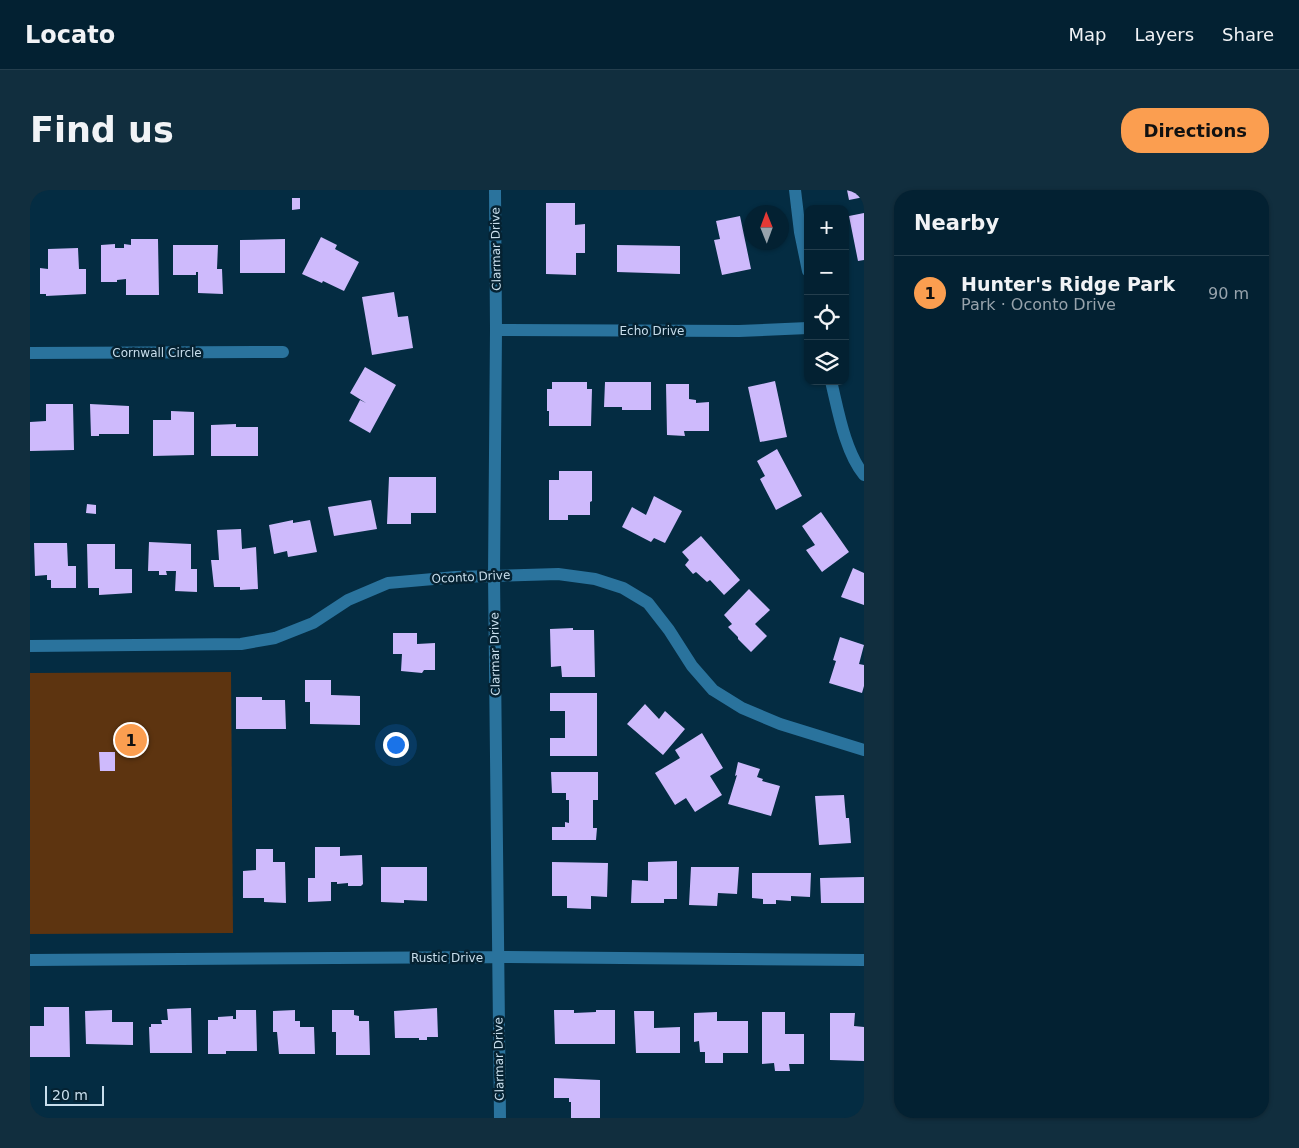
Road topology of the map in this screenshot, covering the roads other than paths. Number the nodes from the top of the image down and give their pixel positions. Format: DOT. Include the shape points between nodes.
graph roads {
  1 [pos="495,190"];
  2 [pos="795,190"];
  3 [pos="804,252"];
  4 [pos="804,328"];
  5 [pos="496,330"];
  6 [pos="283,352"];
  7 [pos="30,353"];
  8 [pos="832,385"];
  9 [pos="864,475"];
  10 [pos="494,576"];
  11 [pos="30,646"];
  12 [pos="864,750"];
  13 [pos="498,957"];
  14 [pos="30,960"];
  15 [pos="864,960"];
  16 [pos="500,1118"];
  1 -- 5 [label="street, Clarmar Drive"];
  2 -- 3 [label="street"];
  4 -- 5 [label="street, Echo Drive"];
  5 -- 10 [label="street, Clarmar Drive"];
  6 -- 7 [label="street, Cornwall Circle"];
  8 -- 9 [label="street" via="841,428"];
  10 -- 11 [label="street, Oconto Drive" via="388,583 348,600 313,624 275,638 241,644"];
  10 -- 12 [label="street, Oconto Drive" via="558,574 595,578 623,588 648,603 713,690 742,708 780,724"];
  10 -- 13 [label="street, Clarmar Drive"];
  13 -- 14 [label="street, Rustic Drive"];
  13 -- 15 [label="street, Rustic Drive"];
  13 -- 16 [label="street, Clarmar Drive"];
}
